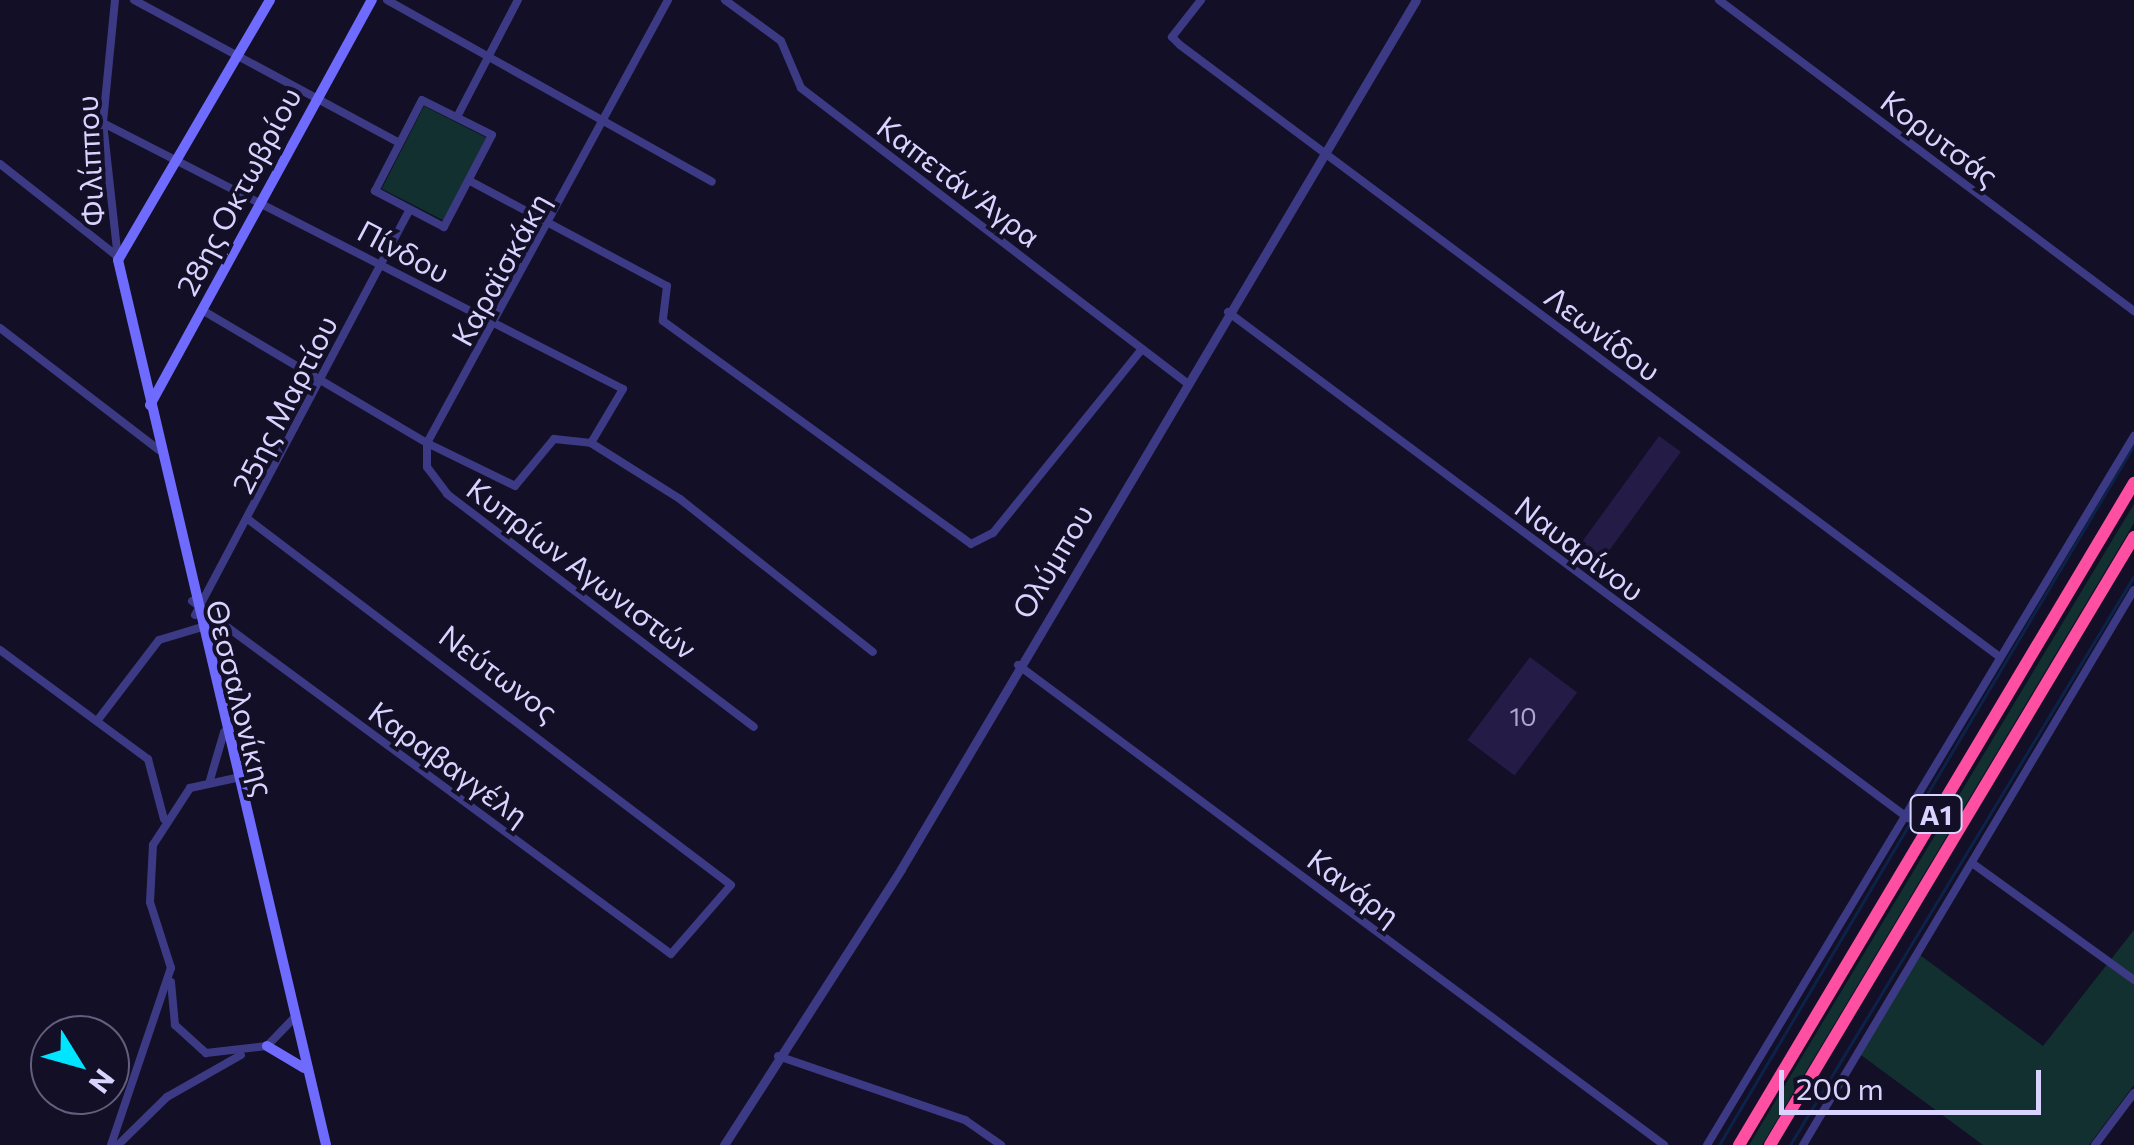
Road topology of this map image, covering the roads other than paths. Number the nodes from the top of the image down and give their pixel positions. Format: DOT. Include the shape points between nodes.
graph roads {
  1 [pos="115,0"];
  2 [pos="134,0"];
  3 [pos="270,0"];
  4 [pos="372,0"];
  5 [pos="387,0"];
  6 [pos="518,0"];
  7 [pos="668,0"];
  8 [pos="724,0"];
  9 [pos="1201,0"];
  10 [pos="1416,0"];
  11 [pos="1719,0"];
  12 [pos="238,54"];
  13 [pos="488,58"];
  14 [pos="318,95"];
  15 [pos="457,117"];
  16 [pos="103,123"];
  17 [pos="604,123"];
  18 [pos="398,142"];
  19 [pos="1326,154"];
  20 [pos="174,161"];
  21 [pos="0,164"];
  22 [pos="470,181"];
  23 [pos="712,182"];
  24 [pos="260,202"];
  25 [pos="409,211"];
  26 [pos="552,222"];
  27 [pos="118,258"];
  28 [pos="382,263"];
  29 [pos="202,310"];
  30 [pos="1228,312"];
  31 [pos="2134,312"];
  32 [pos="495,327"];
  33 [pos="0,328"];
  34 [pos="1142,350"];
  35 [pos="322,380"];
  36 [pos="1188,384"];
  37 [pos="150,406"];
  38 [pos="2134,436"];
  39 [pos="427,443"];
  40 [pos="591,443"];
  41 [pos="159,450"];
  42 [pos="2134,483"];
  43 [pos="249,520"];
  44 [pos="2134,536"];
  45 [pos="2134,590"];
  46 [pos="196,608"];
  47 [pos="199,628"];
  48 [pos="0,650"];
  49 [pos="873,652"];
  50 [pos="2000,657"];
  51 [pos="1018,665"];
  52 [pos="96,721"];
  53 [pos="754,727"];
  54 [pos="224,732"];
  55 [pos="236,778"];
  56 [pos="210,780"];
  57 [pos="1908,818"];
  58 [pos="164,820"];
  59 [pos="1972,863"];
  60 [pos="682,951"];
  61 [pos="171,968"];
  62 [pos="2134,980"];
  63 [pos="293,1019"];
  64 [pos="267,1046"];
  65 [pos="250,1050"];
  66 [pos="778,1056"];
  67 [pos="306,1071"];
  68 [pos="2134,1093"];
  69 [pos="114,1145"];
  70 [pos="326,1145"];
  71 [pos="724,1145"];
  72 [pos="1001,1145"];
  73 [pos="1664,1145"];
  74 [pos="1707,1145"];
  75 [pos="1739,1145"];
  76 [pos="1770,1145"];
  77 [pos="1803,1145"];
  78 [pos="2095,1145"];
  1 -- 16 [label="street, Φιλίππου"];
  2 -- 12 [label="street"];
  3 -- 12 [label="main road"];
  4 -- 14 [label="main road, 28ης Οκτωβρίου"];
  5 -- 13 [label="street"];
  6 -- 13 [label="street"];
  7 -- 17 [label="street, Καραϊσκάκη"];
  8 -- 34 [label="street, Καπετάν Άγρα" via="781,40 801,88"];
  9 -- 19 [label="street, Λεωνίδου" via="1172,37"];
  10 -- 19 [label="street, Ολύμπου"];
  11 -- 31 [label="street, Κορυτσάς"];
  12 -- 14 [label="street"];
  12 -- 20 [label="main road"];
  13 -- 15 [label="street"];
  13 -- 17 [label="street"];
  14 -- 18 [label="street"];
  14 -- 24 [label="main road, 28ης Οκτωβρίου"];
  15 -- 18 [label="street" via="422,100"];
  15 -- 22 [label="street" via="492,137"];
  16 -- 20 [label="street, Πίνδου"];
  16 -- 27 [label="street, Φιλίππου"];
  17 -- 23 [label="street"];
  17 -- 26 [label="street, Καραϊσκάκη"];
  18 -- 25 [label="street" via="375,192"];
  19 -- 30 [label="street, Ολύμπου"];
  19 -- 50 [label="street, Λεωνίδου"];
  20 -- 24 [label="street, Πίνδου"];
  20 -- 27 [label="main road"];
  21 -- 27 [label="street"];
  22 -- 25 [label="street" via="444,227"];
  22 -- 26 [label="street"];
  24 -- 28 [label="street, Πίνδου"];
  24 -- 29 [label="main road, 28ης Οκτωβρίου"];
  25 -- 28 [label="street, 25ης Μαρτίου"];
  26 -- 32 [label="street, Καραϊσκάκη"];
  26 -- 34 [label="street" via="670,290 663,320 971,544 993,533"];
  27 -- 37 [label="main road, Θεσσαλονίκης"];
  28 -- 32 [label="street, Πίνδου"];
  28 -- 35 [label="street, 25ης Μαρτίου"];
  29 -- 35 [label="street"];
  29 -- 37 [label="main road, 28ης Οκτωβρίου"];
  30 -- 36 [label="street, Ολύμπου"];
  30 -- 57 [label="street, Ναυαρίνου"];
  32 -- 39 [label="street, Καραϊσκάκη"];
  32 -- 40 [label="street, Πίνδου" via="624,391"];
  33 -- 41 [label="street"];
  34 -- 36 [label="street, Καπετάν Άγρα"];
  35 -- 39 [label="street"];
  35 -- 43 [label="street, 25ης Μαρτίου"];
  36 -- 51 [label="street, Ολύμπου"];
  37 -- 41 [label="main road, Θεσσαλονίκης"];
  38 -- 50 [label="street"];
  39 -- 40 [label="street" via="515,486 558,437"];
  39 -- 53 [label="street, Κυπρίων Αγωνιστών" via="427,466 448,494"];
  40 -- 49 [label="street" via="680,500"];
  41 -- 46 [label="main road, Θεσσαλονίκης"];
  42 -- 75 [label="highway, Α1"];
  43 -- 46 [label="street, 25ης Μαρτίου"];
  43 -- 60 [label="street, Νεύτωνος" via="718,867 732,882"];
  44 -- 76 [label="highway, Α1"];
  45 -- 59 [label="street"];
  46 -- 47 [label="main road, Θεσσαλονίκης"];
  46 -- 60 [label="street, Καραβαγγέλη" via="672,954"];
  47 -- 52 [label="street" via="159,640"];
  47 -- 54 [label="main road, Θεσσαλονίκης"];
  48 -- 52 [label="street"];
  50 -- 57 [label="street"];
  51 -- 66 [label="street, Ολύμπου" via="862,934"];
  51 -- 73 [label="street, Κανάρη"];
  52 -- 58 [label="street" via="148,759"];
  54 -- 55 [label="main road, Θεσσαλονίκης"];
  54 -- 56 [label="street"];
  55 -- 56 [label="street"];
  55 -- 63 [label="main road, Θεσσαλονίκης"];
  56 -- 58 [label="street" via="190,788"];
  57 -- 74 [label="street"];
  58 -- 61 [label="street" via="147,873"];
  59 -- 62 [label="street"];
  59 -- 77 [label="street"];
  61 -- 65 [label="street" via="184,1038 206,1053"];
  61 -- 69 [label="street"];
  63 -- 64 [label="street"];
  63 -- 67 [label="main road, Θεσσαλονίκης"];
  64 -- 65 [label="street"];
  64 -- 67 [label="main road"];
  65 -- 69 [label="street" via="167,1096"];
  66 -- 71 [label="street, Ολύμπου"];
  66 -- 72 [label="street" via="966,1120"];
  67 -- 70 [label="main road, Θεσσαλονίκης"];
  68 -- 78 [label="street"];
}
